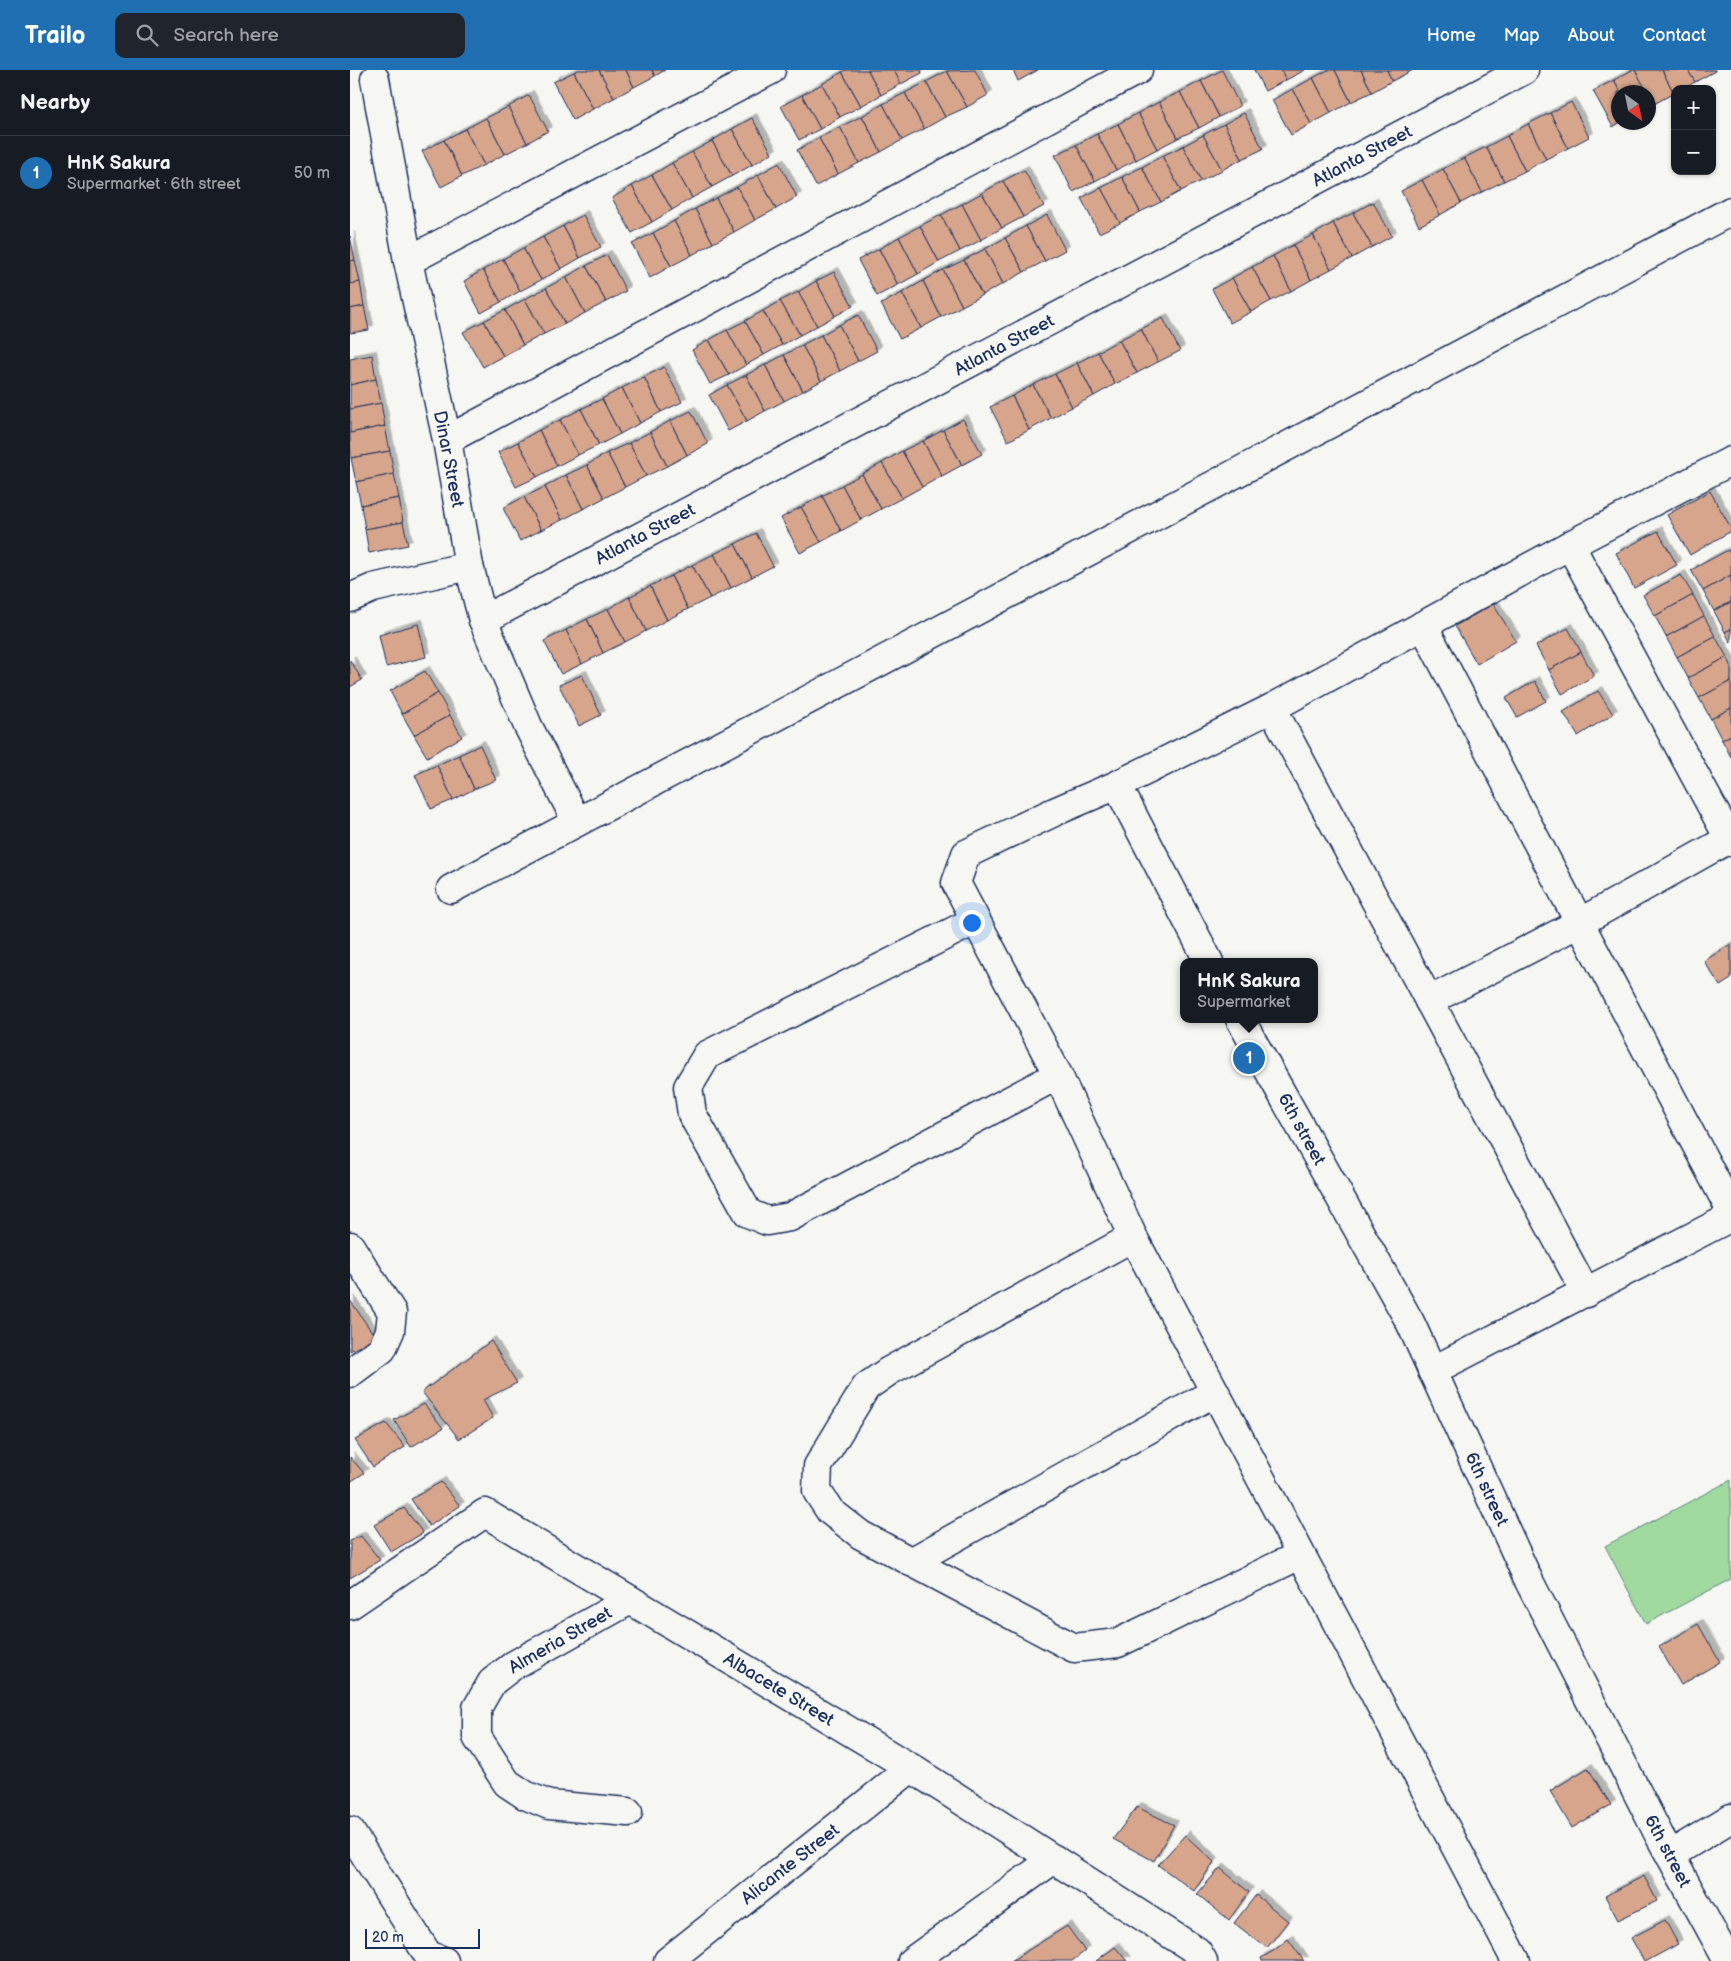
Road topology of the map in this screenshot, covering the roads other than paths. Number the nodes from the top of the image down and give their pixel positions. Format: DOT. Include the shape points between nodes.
graph roads {
  1 [pos="771,70"];
  2 [pos="1138,70"];
  3 [pos="1524,70"];
  4 [pos="375,78"];
  5 [pos="1731,211"];
  6 [pos="408,261"];
  7 [pos="447,440"];
  8 [pos="1728,468"];
  9 [pos="1570,545"];
  10 [pos="469,566"];
  11 [pos="350,598"];
  12 [pos="483,620"];
  13 [pos="1423,626"];
  14 [pos="1272,708"];
  15 [pos="1117,785"];
  16 [pos="577,822"];
  17 [pos="1730,840"];
  18 [pos="451,889"];
  19 [pos="974,921"];
  20 [pos="1579,923"];
  21 [pos="1207,958"];
  22 [pos="1429,1001"];
  23 [pos="1242,1023"];
  24 [pos="1058,1076"];
  25 [pos="1731,1211"];
  26 [pos="1731,1217"];
  27 [pos="1133,1237"];
  28 [pos="350,1246"];
  29 [pos="1586,1293"];
  30 [pos="1432,1371"];
  31 [pos="350,1373"];
  32 [pos="1215,1392"];
  33 [pos="1300,1554"];
  34 [pos="911,1562"];
  35 [pos="630,1600"];
  36 [pos="350,1605"];
  37 [pos="911,1768"];
  38 [pos="628,1812"];
  39 [pos="1731,1818"];
  40 [pos="350,1831"];
  41 [pos="1670,1855"];
  42 [pos="1054,1859"];
  43 [pos="1195,1958"];
  44 [pos="444,1961"];
  45 [pos="668,1961"];
  46 [pos="912,1961"];
  47 [pos="1516,1961"];
  48 [pos="1728,1961"];
  1 -- 6 [label="street"];
  2 -- 7 [label="street"];
  3 -- 12 [label="street, Atlanta Street"];
  4 -- 6 [label="street, Dinar Street"];
  5 -- 16 [label="street"];
  6 -- 7 [label="street, Dinar Street"];
  7 -- 10 [label="street, Dinar Street"];
  8 -- 9 [label="street"];
  9 -- 13 [label="street"];
  9 -- 17 [label="street"];
  10 -- 11 [label="street" via="373,588"];
  10 -- 12 [label="street, Dinar Street"];
  12 -- 16 [label="street, Dinar Street" via="528,726"];
  13 -- 14 [label="street"];
  13 -- 20 [label="street"];
  14 -- 15 [label="street"];
  14 -- 22 [label="street"];
  15 -- 19 [label="street" via="966,854 956,883"];
  15 -- 21 [label="street"];
  16 -- 18 [label="street"];
  17 -- 20 [label="street"];
  19 -- 24 [label="street"];
  19 -- 24 [label="street" via="707,1055 688,1087 692,1114 748,1213 767,1221 790,1217"];
  20 -- 22 [label="street"];
  20 -- 25 [label="street"];
  22 -- 29 [label="street"];
  23 -- 30 [label="street, 6th street" via="1410,1322"];
  24 -- 27 [label="street"];
  26 -- 29 [label="street"];
  27 -- 32 [label="street"];
  27 -- 34 [label="street" via="898,1366 866,1387 818,1466 817,1491 830,1511 861,1535"];
  28 -- 31 [label="street" via="392,1312 390,1331 382,1349"];
  29 -- 30 [label="street"];
  30 -- 41 [label="street, 6th street" via="1529,1581"];
  32 -- 33 [label="street"];
  32 -- 34 [label="street"];
  33 -- 34 [label="street" via="1118,1643 1074,1648"];
  33 -- 47 [label="street"];
  35 -- 36 [label="street, Albacete Street" via="485,1513"];
  35 -- 37 [label="street, Albacete Street"];
  35 -- 38 [label="street, Almeria Street" via="514,1665 492,1682 477,1708 477,1737 507,1783 525,1795 549,1804"];
  37 -- 42 [label="street, Albacete Street"];
  37 -- 45 [label="street, Alicante Street"];
  39 -- 41 [label="street"];
  40 -- 44 [label="street" via="428,1954"];
  41 -- 48 [label="street, 6th street"];
  42 -- 43 [label="street, Albacete Street"];
  42 -- 46 [label="street"];
}
